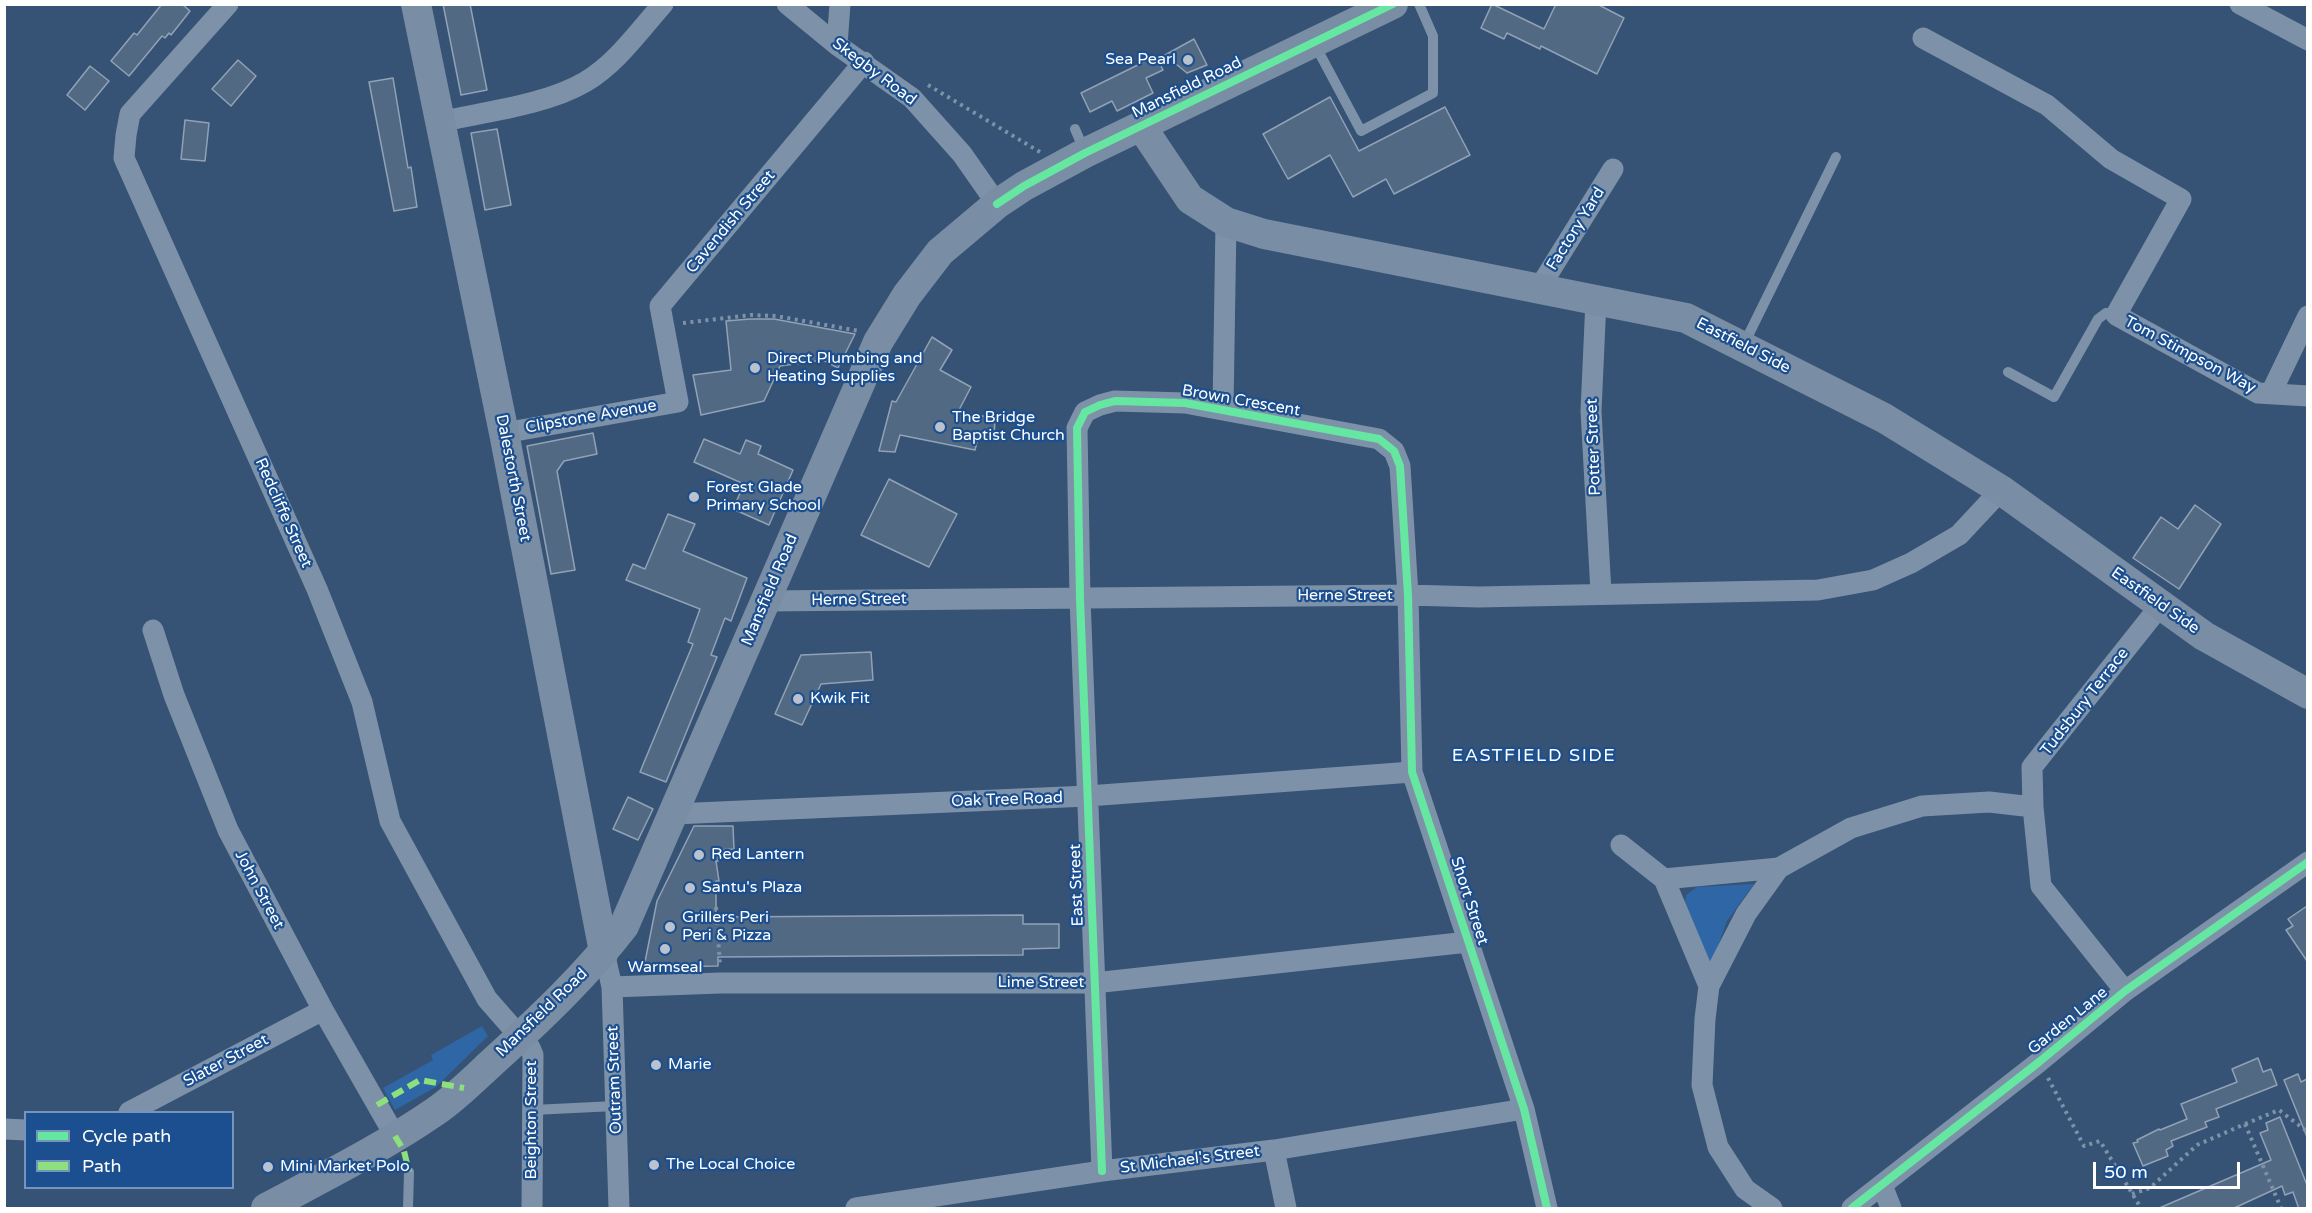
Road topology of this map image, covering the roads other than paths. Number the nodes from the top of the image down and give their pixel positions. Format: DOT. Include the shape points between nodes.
graph roads {
  1 [pos="228,4"];
  2 [pos="416,4"];
  3 [pos="663,4"];
  4 [pos="787,4"];
  5 [pos="840,4"];
  6 [pos="1393,4"];
  7 [pos="1419,4"];
  8 [pos="2240,4"];
  9 [pos="1923,38"];
  10 [pos="2307,40"];
  11 [pos="1314,43"];
  12 [pos="837,45"];
  13 [pos="864,62"];
  14 [pos="440,122"];
  15 [pos="1141,126"];
  16 [pos="1836,157"];
  17 [pos="1613,169"];
  18 [pos="997,204"];
  19 [pos="1226,222"];
  20 [pos="1538,290"];
  21 [pos="1596,300"];
  22 [pos="2116,315"];
  23 [pos="2307,316"];
  24 [pos="1743,346"];
  25 [pos="2008,372"];
  26 [pos="2271,393"];
  27 [pos="2307,396"];
  28 [pos="678,402"];
  29 [pos="1223,410"];
  30 [pos="504,433"];
  31 [pos="2001,490"];
  32 [pos="1601,593"];
  33 [pos="1408,595"];
  34 [pos="1080,598"];
  35 [pos="766,601"];
  36 [pos="2160,606"];
  37 [pos="153,630"];
  38 [pos="2307,694"];
  39 [pos="1412,772"];
  40 [pos="1088,796"];
  41 [pos="2032,807"];
  42 [pos="673,814"];
  43 [pos="1621,845"];
  44 [pos="2306,867"];
  45 [pos="1779,868"];
  46 [pos="1664,879"];
  47 [pos="1468,942"];
  48 [pos="604,952"];
  49 [pos="1094,982"];
  50 [pos="1709,986"];
  51 [pos="612,987"];
  52 [pos="2125,991"];
  53 [pos="323,1010"];
  54 [pos="521,1036"];
  55 [pos="615,1106"];
  56 [pos="1524,1109"];
  57 [pos="533,1110"];
  58 [pos="133,1111"];
  59 [pos="4,1129"];
  60 [pos="24,1130"];
  61 [pos="395,1136"];
  62 [pos="1274,1149"];
  63 [pos="1102,1171"];
  64 [pos="409,1172"];
  65 [pos="1882,1185"];
  66 [pos="266,1209"];
  67 [pos="408,1209"];
  68 [pos="532,1209"];
  69 [pos="619,1209"];
  70 [pos="856,1209"];
  71 [pos="1286,1209"];
  72 [pos="1547,1209"];
  73 [pos="1772,1209"];
  74 [pos="1852,1209"];
  75 [pos="1891,1209"];
  1 -- 54 [label="street, Redcliffe Street" via="130,114 124,158 317,589 362,702 390,820 487,999"];
  2 -- 14 [label="street, Dalestorth Street"];
  3 -- 14 [label="street" via="615,58 586,82 553,97"];
  4 -- 12 [label="street, Skegby Road"];
  5 -- 12 [label="street"];
  6 -- 11 [label="street, Mansfield Road"];
  7 -- 11 [label="lane" via="1433,36 1433,93 1361,131"];
  8 -- 10 [label="street"];
  9 -- 22 [label="street, Tom Stimpson Way" via="2047,105 2111,159 2181,199"];
  11 -- 15 [label="street, Mansfield Road"];
  12 -- 13 [label="street, Skegby Road"];
  13 -- 18 [label="street, Skegby Road" via="912,98 962,154"];
  13 -- 28 [label="street, Cavendish Street" via="660,306"];
  14 -- 30 [label="street, Dalestorth Street"];
  15 -- 18 [label="street, Mansfield Road" via="1074,149"];
  15 -- 19 [label="street, Eastfield Side" via="1191,199"];
  16 -- 24 [label="lane"];
  17 -- 20 [label="street, Factory Yard"];
  18 -- 35 [label="street, Mansfield Road" via="940,252 878,342"];
  19 -- 20 [label="street, Eastfield Side" via="1264,234"];
  19 -- 29 [label="street, Brown Crescent"];
  20 -- 21 [label="street, Eastfield Side"];
  21 -- 24 [label="street, Eastfield Side" via="1686,318"];
  21 -- 32 [label="street, Potter Street" via="1591,411"];
  22 -- 25 [label="lane" via="2106,313 2098,320 2054,397"];
  22 -- 26 [label="street, Tom Stimpson Way" via="2258,393"];
  23 -- 26 [label="street"];
  24 -- 31 [label="street, Eastfield Side" via="1884,418"];
  26 -- 27 [label="street, Tom Stimpson Way"];
  28 -- 30 [label="street, Clipstone Avenue"];
  29 -- 33 [label="street, Brown Crescent" via="1379,439 1394,451 1400,465"];
  29 -- 34 [label="street, Brown Crescent" via="1185,403 1115,401 1085,412 1077,428"];
  30 -- 48 [label="street, Dalestorth Street"];
  31 -- 32 [label="street, Herne Street" via="1959,535 1873,580 1818,590"];
  31 -- 36 [label="street, Eastfield Side"];
  32 -- 33 [label="street, Herne Street"];
  33 -- 34 [label="street, Herne Street"];
  33 -- 39 [label="street, Short Street"];
  34 -- 35 [label="street, Herne Street"];
  34 -- 40 [label="street, East Street"];
  35 -- 42 [label="street, Mansfield Road"];
  36 -- 38 [label="street, Eastfield Side" via="2204,636"];
  36 -- 41 [label="street, Tudsbury Terrace" via="2032,767"];
  37 -- 53 [label="street, John Street" via="174,695 228,830"];
  39 -- 40 [label="street, Oak Tree Road"];
  39 -- 47 [label="street, Short Street"];
  40 -- 42 [label="street, Oak Tree Road"];
  40 -- 49 [label="street, East Street"];
  41 -- 45 [label="street" via="1989,802 1922,806 1851,828"];
  41 -- 52 [label="street, Tudsbury Terrace" via="2041,886"];
  42 -- 48 [label="street, Mansfield Road" via="624,926"];
  43 -- 46 [label="street"];
  44 -- 52 [label="street, Garden Lane"];
  45 -- 46 [label="street"];
  45 -- 50 [label="street" via="1746,914"];
  46 -- 50 [label="street"];
  47 -- 49 [label="street, Lime Street"];
  47 -- 56 [label="street, Short Street"];
  48 -- 51 [label="street, Outram Street"];
  48 -- 54 [label="street, Mansfield Road"];
  49 -- 51 [label="street, Lime Street"];
  49 -- 63 [label="street, East Street"];
  50 -- 73 [label="street" via="1702,1085 1718,1147 1744,1190"];
  51 -- 55 [label="street, Outram Street"];
  52 -- 65 [label="street, Garden Lane"];
  53 -- 58 [label="street, Slater Street"];
  53 -- 61 [label="street, John Street"];
  54 -- 57 [label="street, Beighton Street" via="532,1055"];
  54 -- 61 [label="street, Mansfield Road" via="436,1111"];
  55 -- 57 [label="lane"];
  55 -- 69 [label="street, Outram Street"];
  56 -- 62 [label="street, St Michael's Street"];
  56 -- 72 [label="street, Short Street"];
  57 -- 68 [label="street, Beighton Street"];
  59 -- 60 [label="street"];
  61 -- 66 [label="street, Mansfield Road"];
  62 -- 63 [label="street, St Michael's Street"];
  62 -- 71 [label="street"];
  63 -- 70 [label="street, St Michael's Street"];
  64 -- 67 [label="lane"];
  65 -- 74 [label="street, Garden Lane"];
  65 -- 75 [label="street"];
}
